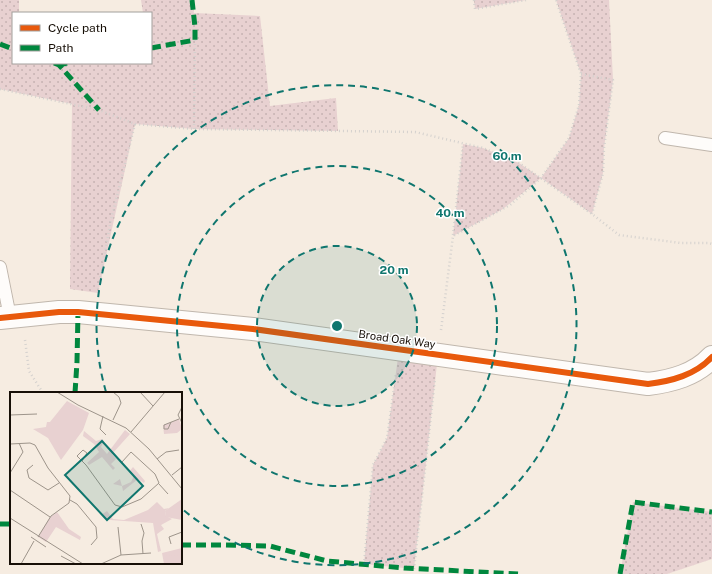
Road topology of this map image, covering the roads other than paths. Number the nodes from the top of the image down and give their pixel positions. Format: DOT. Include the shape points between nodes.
graph roads {
  1 [pos="665,138"];
  2 [pos="712,145"];
  3 [pos="0,267"];
  4 [pos="10,317"];
  5 [pos="712,357"];
  1 -- 2 [label="lane"];
  3 -- 4 [label="lane"];
  4 -- 5 [label="street, Broad Oak Way" via="59,312 253,329 648,384 680,377 695,370"];
}
